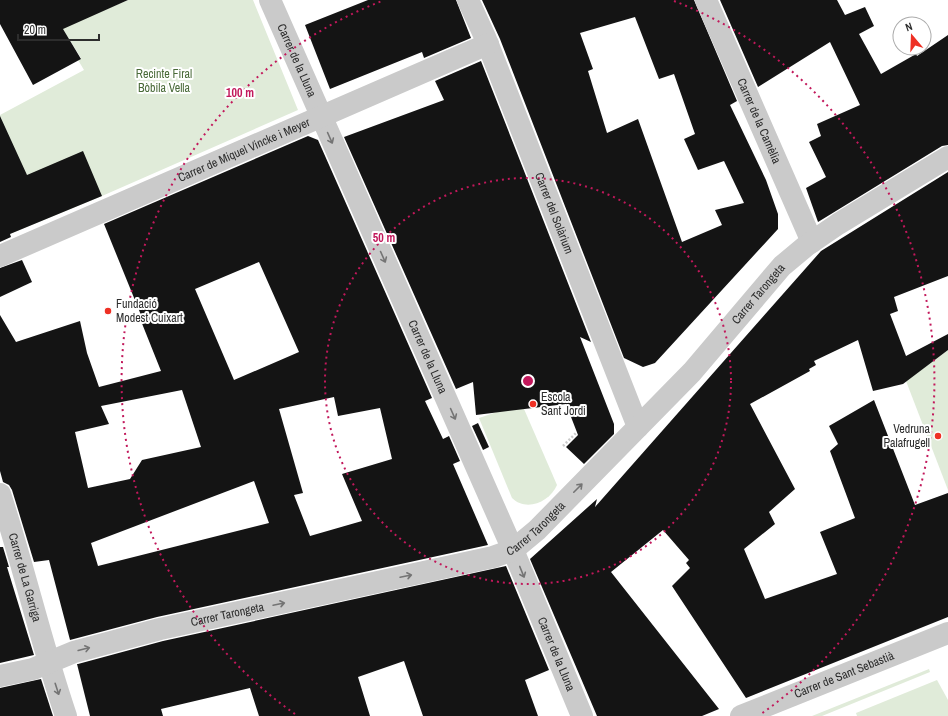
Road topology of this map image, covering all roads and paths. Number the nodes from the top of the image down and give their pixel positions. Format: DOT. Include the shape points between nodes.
graph roads {
  1 [pos="270,0"];
  2 [pos="468,0"];
  3 [pos="706,0"];
  4 [pos="488,44"];
  5 [pos="321,118"];
  6 [pos="948,157"];
  7 [pos="812,242"];
  8 [pos="0,256"];
  9 [pos="638,427"];
  10 [pos="577,432"];
  11 [pos="564,446"];
  12 [pos="0,494"];
  13 [pos="7,537"];
  14 [pos="513,550"];
  15 [pos="948,633"];
  16 [pos="48,662"];
  17 [pos="0,676"];
  18 [pos="66,716"];
  19 [pos="582,716"];
  20 [pos="741,716"];
  1 -- 5 [label="street, Carrer de la Lluna"];
  2 -- 4 [label="street, Carrer del Solàrium"];
  3 -- 7 [label="street, Carrer de la Camèlia"];
  4 -- 5 [label="street, Carrer de Miquel Vincke i Meyer"];
  4 -- 9 [label="street, Carrer del Solàrium"];
  5 -- 8 [label="street, Carrer de Miquel Vincke i Meyer"];
  5 -- 14 [label="street, Carrer de la Lluna, one-way"];
  6 -- 7 [label="street, Carrer Tarongeta"];
  7 -- 9 [label="street, Carrer Tarongeta" via="782,266 692,372"];
  14 -- 9 [label="street, Carrer Tarongeta, one-way" via="537,530"];
  10 -- 11 [label="path"];
  12 -- 13 [label="street, Carrer de La Garriga"];
  13 -- 16 [label="street, Carrer de La Garriga"];
  16 -- 14 [label="street, Carrer Tarongeta, one-way" via="74,652 160,629 493,557"];
  14 -- 19 [label="street, Carrer de la Lluna, one-way"];
  15 -- 20 [label="street, Carrer de Sant Sebastià"];
  16 -- 17 [label="street, Carrer Tarongeta" via="33,669"];
  16 -- 18 [label="street, Carrer de La Garriga, one-way"];
}
